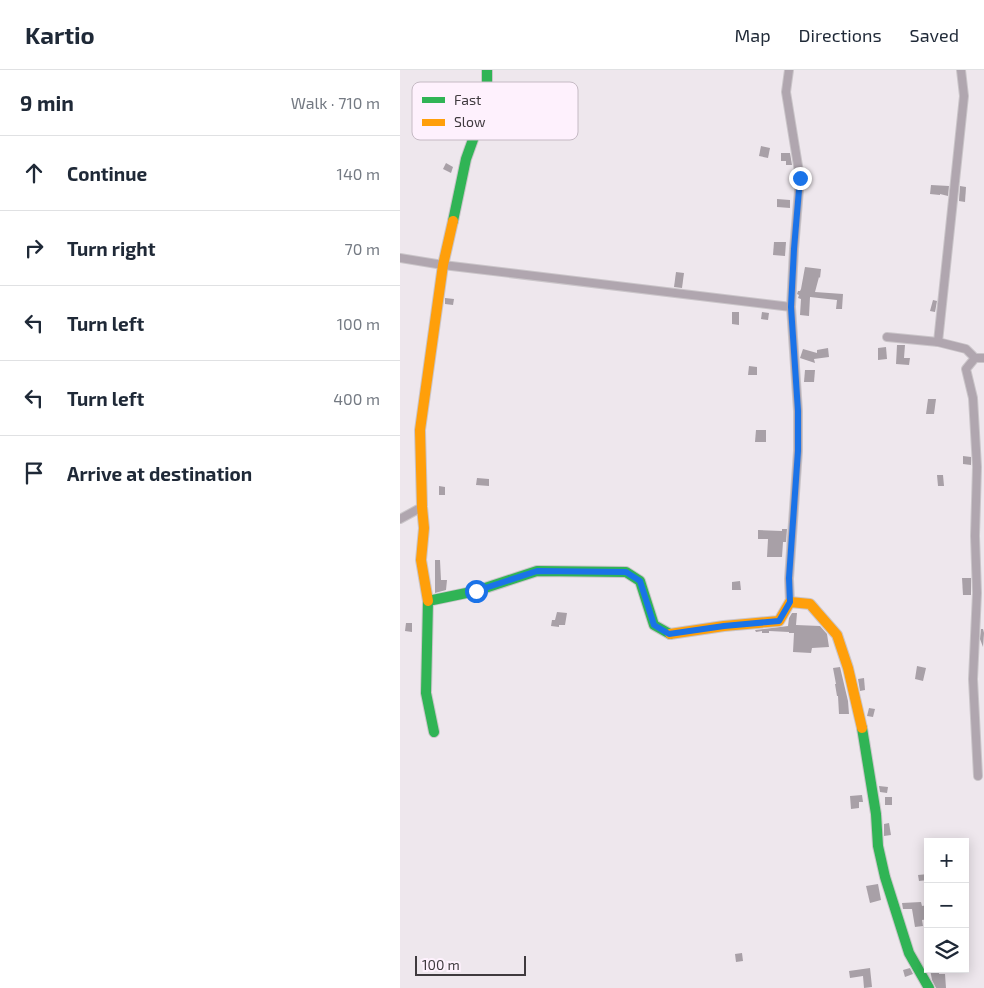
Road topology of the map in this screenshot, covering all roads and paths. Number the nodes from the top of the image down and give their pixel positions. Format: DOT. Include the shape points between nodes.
graph roads {
  1 [pos="789,70"];
  2 [pos="961,70"];
  3 [pos="473,140"];
  4 [pos="400,258"];
  5 [pos="443,265"];
  6 [pos="791,307"];
  7 [pos="887,337"];
  8 [pos="938,342"];
  9 [pos="975,358"];
  10 [pos="984,358"];
  11 [pos="422,508"];
  12 [pos="400,519"];
  13 [pos="428,601"];
  14 [pos="790,602"];
  15 [pos="434,732"];
  16 [pos="978,776"];
  17 [pos="929,988"];
  1 -- 6 [label="street" via="786,92 800,178"];
  2 -- 8 [label="street" via="964,96"];
  3 -- 5 [label="street"];
  4 -- 5 [label="street"];
  5 -- 6 [label="street"];
  5 -- 11 [label="street" via="420,430"];
  6 -- 14 [label="street" via="798,451"];
  7 -- 8 [label="street"];
  8 -- 9 [label="street" via="966,349"];
  9 -- 10 [label="street"];
  9 -- 16 [label="street" via="966,369 973,398 977,467 973,679"];
  11 -- 12 [label="street"];
  11 -- 13 [label="street" via="421,560"];
  13 -- 14 [label="street" via="476,591 537,571 626,572 640,581 654,625 669,634 779,621"];
  13 -- 15 [label="street" via="426,693"];
  14 -- 17 [label="street" via="810,604 837,635 863,730 884,877 909,953"];
}
